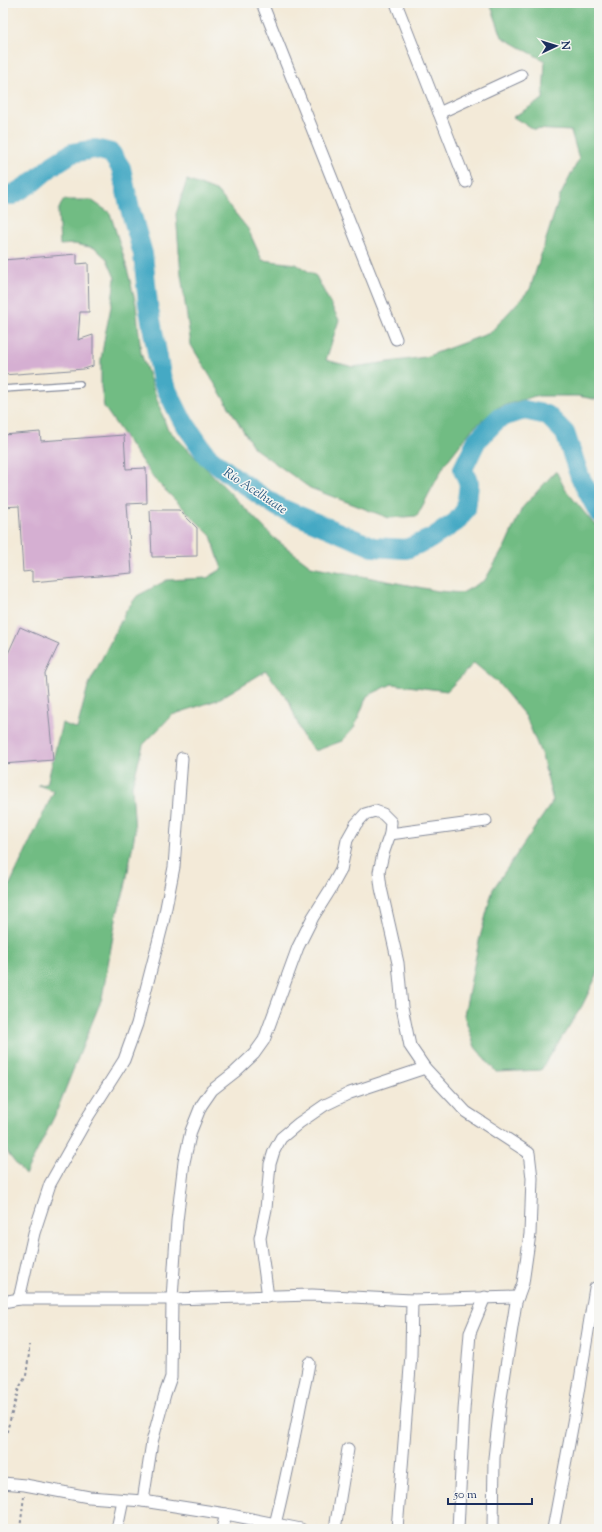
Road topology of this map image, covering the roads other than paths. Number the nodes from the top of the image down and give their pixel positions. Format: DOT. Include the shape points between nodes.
graph roads {
  1 [pos="262,3"];
  2 [pos="396,3"];
  3 [pos="521,75"];
  4 [pos="439,113"];
  5 [pos="466,182"];
  6 [pos="396,338"];
  7 [pos="80,384"];
  8 [pos="3,389"];
  9 [pos="182,758"];
  10 [pos="486,821"];
  11 [pos="390,834"];
  12 [pos="425,1068"];
  13 [pos="595,1288"];
  14 [pos="268,1297"];
  15 [pos="486,1297"];
  16 [pos="518,1297"];
  17 [pos="19,1299"];
  18 [pos="172,1299"];
  19 [pos="412,1300"];
  20 [pos="3,1302"];
  21 [pos="309,1363"];
  22 [pos="348,1449"];
  23 [pos="3,1484"];
  24 [pos="123,1500"];
  25 [pos="143,1501"];
  26 [pos="226,1514"];
  27 [pos="275,1524"];
  28 [pos="287,1528"];
  29 [pos="117,1529"];
  30 [pos="222,1529"];
  31 [pos="301,1529"];
  32 [pos="336,1529"];
  33 [pos="398,1529"];
  34 [pos="458,1529"];
  35 [pos="493,1529"];
  36 [pos="553,1529"];
  1 -- 6 [label="street"];
  2 -- 4 [label="street"];
  3 -- 4 [label="street"];
  4 -- 5 [label="street"];
  7 -- 8 [label="lane"];
  9 -- 17 [label="street" via="174,867 164,922 137,1024 124,1060 50,1184 34,1233"];
  10 -- 11 [label="street"];
  11 -- 12 [label="street" via="379,872 381,888 398,963 402,1007 410,1046"];
  11 -- 18 [label="street" via="391,822 384,814 375,811 365,814 356,824 347,840 341,870 298,947 264,1040 254,1054 212,1090 201,1106 191,1131 184,1162"];
  12 -- 14 [label="street" via="350,1093 325,1105 281,1138 270,1164 266,1209 260,1238"];
  12 -- 16 [label="street" via="466,1112 528,1153 532,1178 530,1234 523,1283"];
  13 -- 36 [label="street"];
  14 -- 18 [label="street"];
  14 -- 19 [label="street" via="312,1295"];
  15 -- 16 [label="street"];
  15 -- 19 [label="street"];
  15 -- 34 [label="street" via="470,1333"];
  16 -- 35 [label="street" via="506,1361 494,1458"];
  17 -- 18 [label="street"];
  17 -- 20 [label="street"];
  18 -- 25 [label="street" via="171,1377 152,1442"];
  19 -- 33 [label="street"];
  21 -- 27 [label="street"];
  22 -- 32 [label="street"];
  23 -- 24 [label="street" via="26,1485 89,1497"];
  24 -- 25 [label="street"];
  24 -- 29 [label="street"];
  25 -- 26 [label="street"];
  26 -- 27 [label="street"];
  26 -- 30 [label="street"];
  27 -- 28 [label="street"];
  28 -- 31 [label="street"];
}
